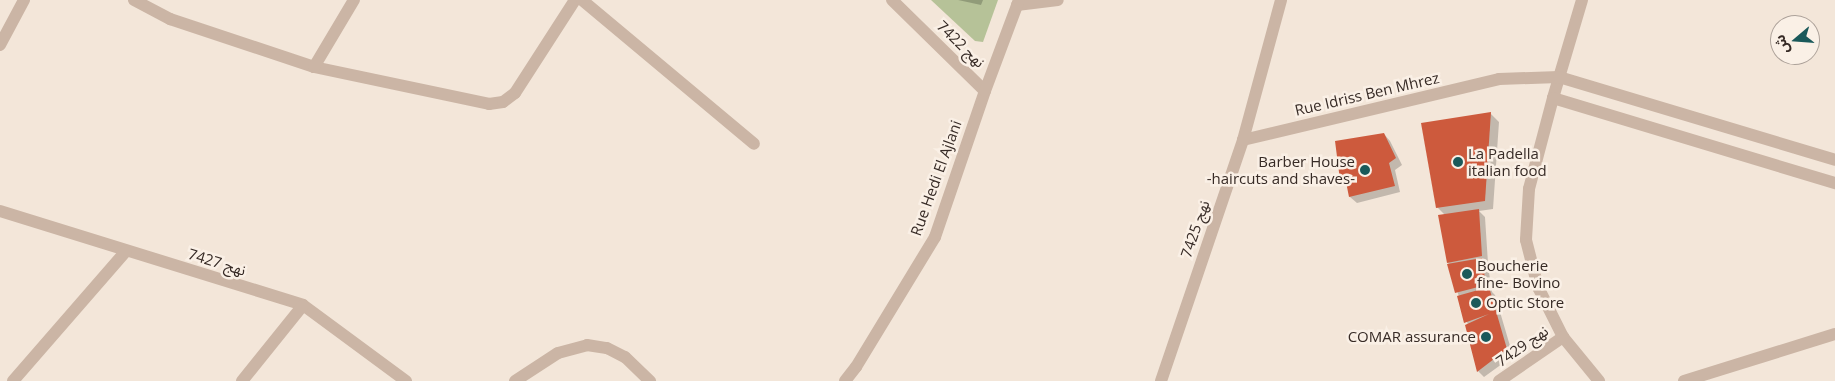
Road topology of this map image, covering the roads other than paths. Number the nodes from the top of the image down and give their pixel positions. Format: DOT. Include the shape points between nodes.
graph roads {
  1 [pos="24,0"];
  2 [pos="134,0"];
  3 [pos="354,0"];
  4 [pos="575,0"];
  5 [pos="582,0"];
  6 [pos="892,0"];
  7 [pos="1058,0"];
  8 [pos="1281,0"];
  9 [pos="1582,0"];
  10 [pos="1018,3"];
  11 [pos="0,45"];
  12 [pos="314,67"];
  13 [pos="1559,77"];
  14 [pos="985,90"];
  15 [pos="1553,98"];
  16 [pos="1243,140"];
  17 [pos="754,144"];
  18 [pos="1835,160"];
  19 [pos="1835,183"];
  20 [pos="0,211"];
  21 [pos="126,251"];
  22 [pos="303,305"];
  23 [pos="1835,334"];
  24 [pos="1562,337"];
  25 [pos="13,381"];
  26 [pos="242,381"];
  27 [pos="406,381"];
  28 [pos="515,381"];
  29 [pos="650,381"];
  30 [pos="845,381"];
  31 [pos="1161,381"];
  32 [pos="1499,381"];
  33 [pos="1599,381"];
  34 [pos="1684,381"];
  1 -- 11 [label="street"];
  2 -- 12 [label="street" via="170,19"];
  3 -- 12 [label="street"];
  4 -- 12 [label="street" via="515,93 503,102 489,104"];
  5 -- 17 [label="street"];
  6 -- 14 [label="street, نهج 7422"];
  7 -- 10 [label="street"];
  8 -- 16 [label="street, نهج 7425"];
  9 -- 13 [label="street"];
  10 -- 14 [label="street, Rue Hedi El Ajlani"];
  13 -- 15 [label="street"];
  13 -- 16 [label="street, Rue Idriss Ben Mhrez" via="1499,79"];
  13 -- 18 [label="street, Rue Idriss Ben Mhrez"];
  14 -- 30 [label="street, Rue Hedi El Ajlani" via="935,237"];
  15 -- 19 [label="street"];
  15 -- 24 [label="street" via="1529,189 1526,240 1538,288"];
  16 -- 31 [label="street, نهج 7425"];
  20 -- 21 [label="street, نهج 7427"];
  21 -- 22 [label="street, نهج 7427"];
  21 -- 25 [label="street"];
  22 -- 26 [label="street"];
  22 -- 27 [label="street, نهج 7427"];
  23 -- 34 [label="street"];
  24 -- 32 [label="street, نهج 7429"];
  24 -- 33 [label="street"];
  28 -- 29 [label="street" via="558,353 587,345 607,348 625,358"];
}
